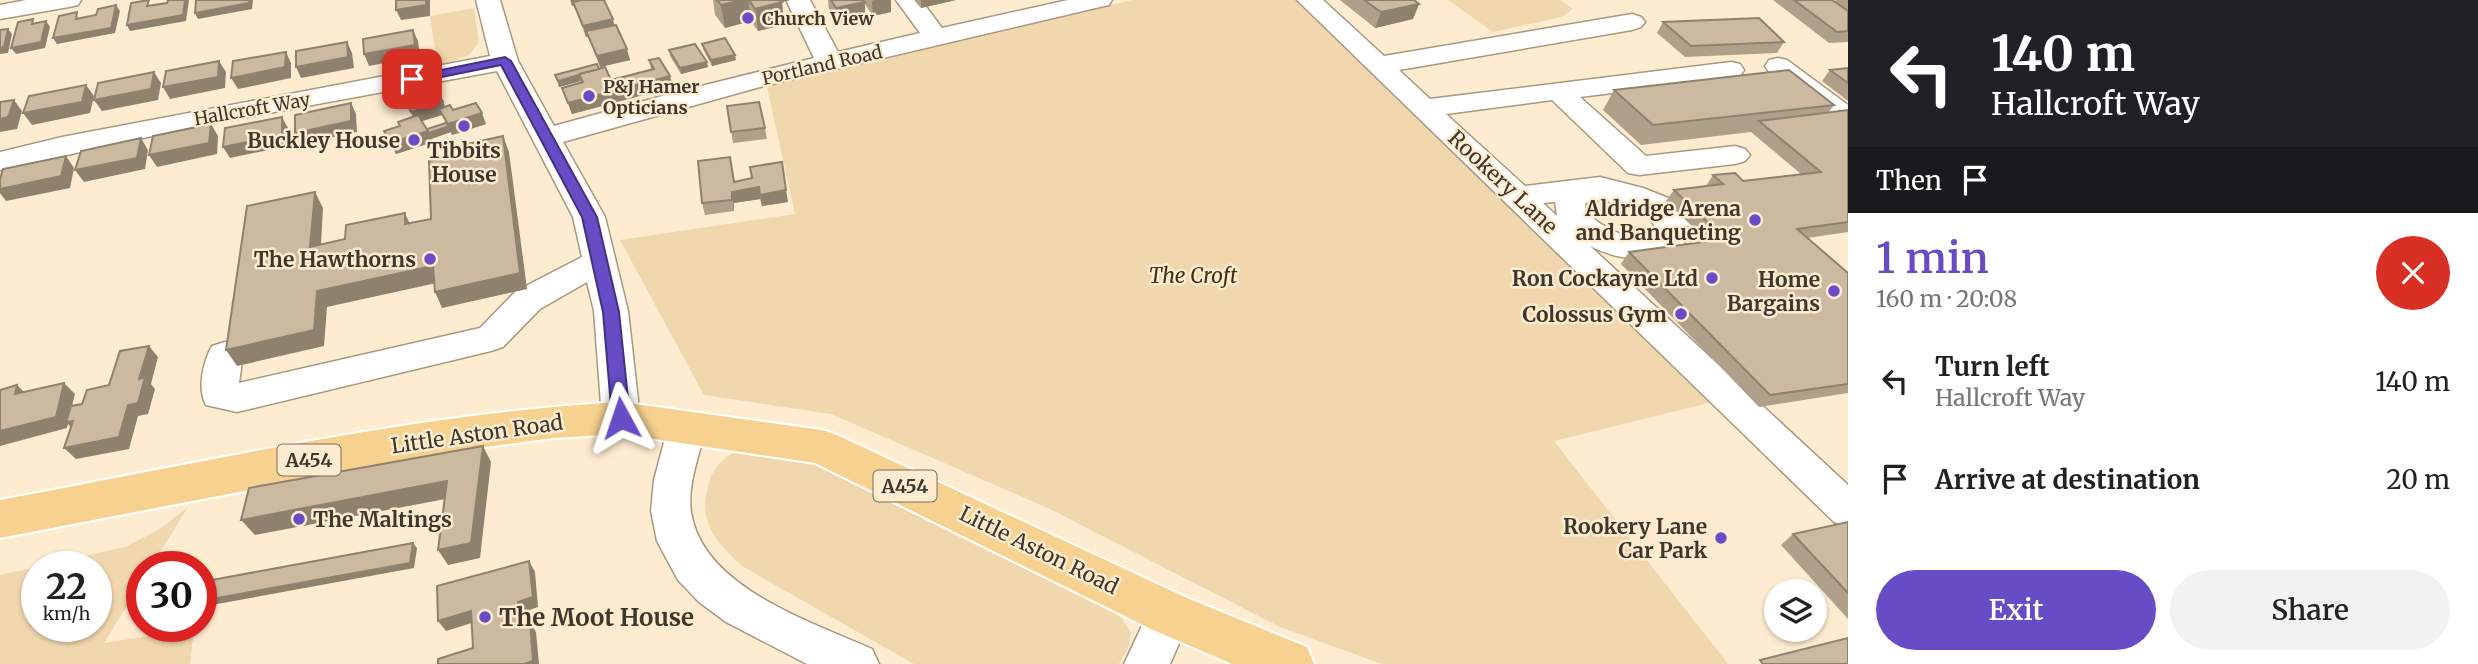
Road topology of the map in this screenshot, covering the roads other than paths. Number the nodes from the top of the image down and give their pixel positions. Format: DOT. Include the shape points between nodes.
graph roads {
  1 [pos="69,0"];
  2 [pos="488,0"];
  3 [pos="798,0"];
  4 [pos="908,0"];
  5 [pos="1100,0"];
  6 [pos="1309,0"];
  7 [pos="0,12"];
  8 [pos="1632,22"];
  9 [pos="936,38"];
  10 [pos="505,61"];
  11 [pos="830,63"];
  12 [pos="1380,65"];
  13 [pos="1778,66"];
  14 [pos="1731,70"];
  15 [pos="1559,92"];
  16 [pos="1425,108"];
  17 [pos="1848,118"];
  18 [pos="546,138"];
  19 [pos="1735,155"];
  20 [pos="0,161"];
  21 [pos="1520,197"];
  22 [pos="1747,226"];
  23 [pos="600,262"];
  24 [pos="225,355"];
  25 [pos="621,418"];
  26 [pos="687,428"];
  27 [pos="1826,496"];
  28 [pos="0,519"];
  29 [pos="1170,614"];
  30 [pos="856,664"];
  31 [pos="1147,664"];
  32 [pos="1289,664"];
  1 -- 7 [label="street"];
  2 -- 10 [label="street"];
  3 -- 11 [label="street"];
  4 -- 9 [label="street"];
  5 -- 9 [label="street, Portland Road"];
  6 -- 12 [label="street, Rookery Lane"];
  8 -- 12 [label="street"];
  9 -- 11 [label="street, Portland Road"];
  10 -- 18 [label="street"];
  10 -- 20 [label="street, Hallcroft Way" via="94,137"];
  11 -- 18 [label="street, Portland Road" via="624,113"];
  12 -- 16 [label="street, Rookery Lane"];
  13 -- 17 [label="street"];
  14 -- 15 [label="street"];
  15 -- 16 [label="street"];
  15 -- 19 [label="street" via="1639,166"];
  16 -- 21 [label="street, Rookery Lane"];
  18 -- 23 [label="street" via="589,217"];
  21 -- 22 [label="street" via="1573,191 1585,190 1596,190 1610,192 1649,205 1668,221 1668,239 1660,246 1632,248 1586,230 1570,211 1575,195 1585,190 1615,190 1691,217 1727,210"];
  21 -- 27 [label="street, Rookery Lane" via="1644,303"];
  23 -- 24 [label="street" via="528,300 491,338 237,398 219,395"];
  23 -- 25 [label="street" via="611,312"];
  25 -- 26 [label="main road, Little Aston Road / A454"];
  25 -- 28 [label="main road, Little Aston Road / A454" via="441,436"];
  26 -- 29 [label="main road, Little Aston Road / A454" via="822,447"];
  26 -- 30 [label="street" via="671,511 685,557 737,606"];
  29 -- 31 [label="street"];
  29 -- 32 [label="main road, Little Aston Road / A454"];
}
